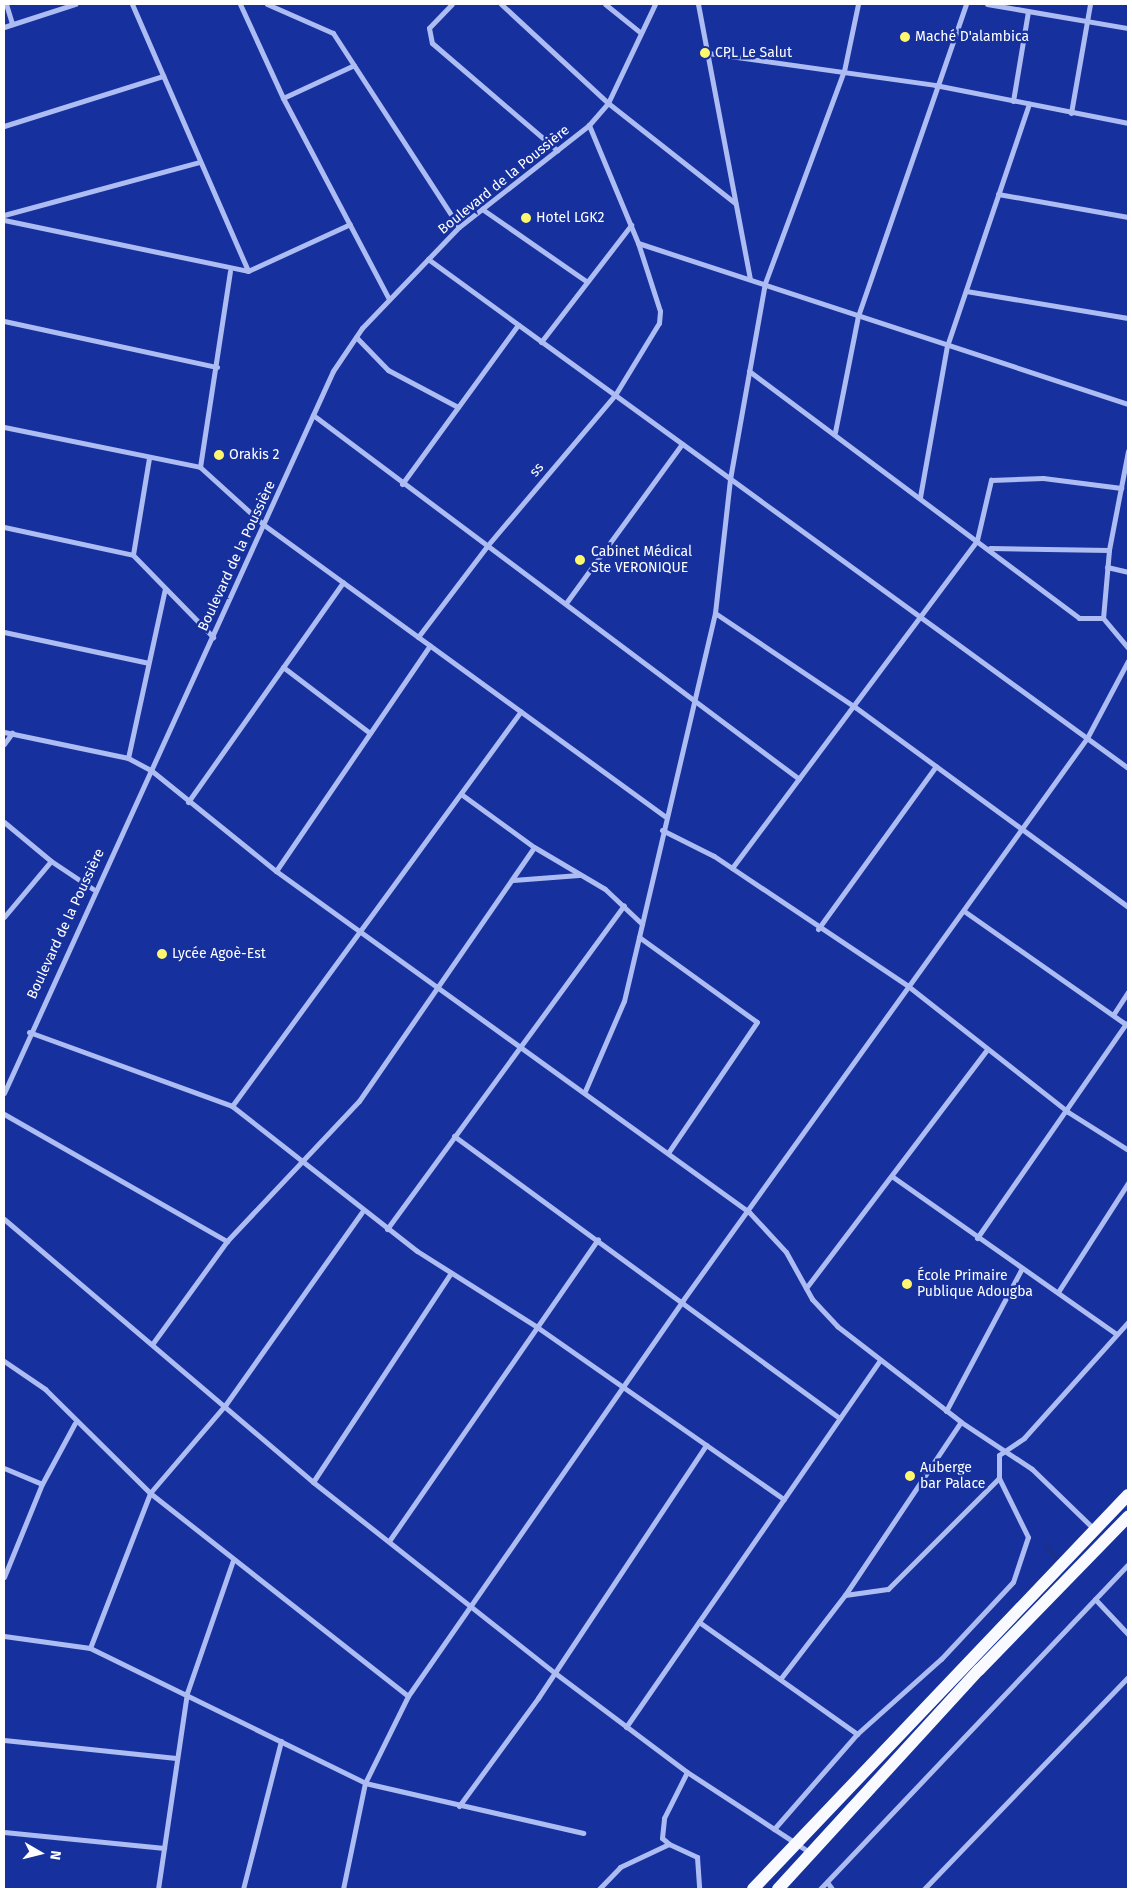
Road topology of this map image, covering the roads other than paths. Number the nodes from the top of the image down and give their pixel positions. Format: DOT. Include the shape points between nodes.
graph roads {
  1 [pos="6,4"];
  2 [pos="75,4"];
  3 [pos="132,4"];
  4 [pos="240,4"];
  5 [pos="267,4"];
  6 [pos="452,4"];
  7 [pos="501,4"];
  8 [pos="604,4"];
  9 [pos="655,4"];
  10 [pos="698,4"];
  11 [pos="858,4"];
  12 [pos="966,4"];
  13 [pos="988,4"];
  14 [pos="1090,4"];
  15 [pos="1028,11"];
  16 [pos="1086,21"];
  17 [pos="12,24"];
  18 [pos="4,27"];
  19 [pos="1128,28"];
  20 [pos="640,33"];
  21 [pos="708,53"];
  22 [pos="354,65"];
  23 [pos="844,71"];
  24 [pos="163,76"];
  25 [pos="935,85"];
  26 [pos="283,98"];
  27 [pos="1013,101"];
  28 [pos="608,103"];
  29 [pos="1029,104"];
  30 [pos="1071,113"];
  31 [pos="1128,123"];
  32 [pos="589,125"];
  33 [pos="4,126"];
  34 [pos="558,150"];
  35 [pos="199,162"];
  36 [pos="998,194"];
  37 [pos="735,203"];
  38 [pos="482,209"];
  39 [pos="4,215"];
  40 [pos="1128,217"];
  41 [pos="4,220"];
  42 [pos="350,224"];
  43 [pos="631,225"];
  44 [pos="459,227"];
  45 [pos="638,243"];
  46 [pos="428,259"];
  47 [pos="230,271"];
  48 [pos="248,271"];
  49 [pos="750,278"];
  50 [pos="586,281"];
  51 [pos="764,283"];
  52 [pos="966,290"];
  53 [pos="389,299"];
  54 [pos="858,316"];
  55 [pos="1128,318"];
  56 [pos="4,321"];
  57 [pos="518,325"];
  58 [pos="356,337"];
  59 [pos="541,342"];
  60 [pos="947,346"];
  61 [pos="217,367"];
  62 [pos="749,371"];
  63 [pos="615,395"];
  64 [pos="1128,404"];
  65 [pos="458,407"];
  66 [pos="313,415"];
  67 [pos="4,427"];
  68 [pos="835,432"];
  69 [pos="682,444"];
  70 [pos="1128,451"];
  71 [pos="149,458"];
  72 [pos="200,467"];
  73 [pos="730,479"];
  74 [pos="402,484"];
  75 [pos="1121,488"];
  76 [pos="920,496"];
  77 [pos="264,525"];
  78 [pos="4,527"];
  79 [pos="977,540"];
  80 [pos="487,546"];
  81 [pos="989,548"];
  82 [pos="1110,550"];
  83 [pos="133,555"];
  84 [pos="1107,567"];
  85 [pos="1128,572"];
  86 [pos="343,582"];
  87 [pos="165,589"];
  88 [pos="566,604"];
  89 [pos="714,613"];
  90 [pos="920,618"];
  91 [pos="1102,618"];
  92 [pos="4,632"];
  93 [pos="213,637"];
  94 [pos="418,637"];
  95 [pos="430,646"];
  96 [pos="1128,648"];
  97 [pos="1128,660"];
  98 [pos="148,663"];
  99 [pos="283,667"];
  100 [pos="693,695"];
  101 [pos="855,707"];
  102 [pos="521,711"];
  103 [pos="4,732"];
  104 [pos="12,733"];
  105 [pos="370,733"];
  106 [pos="1087,738"];
  107 [pos="4,744"];
  108 [pos="128,758"];
  109 [pos="936,766"];
  110 [pos="1128,768"];
  111 [pos="152,771"];
  112 [pos="799,779"];
  113 [pos="461,794"];
  114 [pos="188,802"];
  115 [pos="665,816"];
  116 [pos="4,822"];
  117 [pos="1022,829"];
  118 [pos="662,830"];
  119 [pos="534,847"];
  120 [pos="51,861"];
  121 [pos="732,868"];
  122 [pos="276,871"];
  123 [pos="581,875"];
  124 [pos="513,880"];
  125 [pos="93,889"];
  126 [pos="624,905"];
  127 [pos="1128,907"];
  128 [pos="964,911"];
  129 [pos="4,917"];
  130 [pos="642,924"];
  131 [pos="818,929"];
  132 [pos="360,932"];
  133 [pos="639,937"];
  134 [pos="908,986"];
  135 [pos="441,988"];
  136 [pos="1128,992"];
  137 [pos="1113,1015"];
  138 [pos="1127,1025"];
  139 [pos="30,1032"];
  140 [pos="519,1043"];
  141 [pos="986,1051"];
  142 [pos="585,1091"];
  143 [pos="4,1093"];
  144 [pos="232,1106"];
  145 [pos="1068,1112"];
  146 [pos="4,1114"];
  147 [pos="454,1136"];
  148 [pos="1128,1150"];
  149 [pos="668,1153"];
  150 [pos="298,1162"];
  151 [pos="893,1177"];
  152 [pos="1128,1183"];
  153 [pos="362,1212"];
  154 [pos="749,1212"];
  155 [pos="4,1219"];
  156 [pos="386,1229"];
  157 [pos="977,1238"];
  158 [pos="598,1239"];
  159 [pos="227,1241"];
  160 [pos="1022,1268"];
  161 [pos="450,1274"];
  162 [pos="806,1288"];
  163 [pos="1058,1292"];
  164 [pos="683,1300"];
  165 [pos="1128,1322"];
  166 [pos="537,1327"];
  167 [pos="1116,1334"];
  168 [pos="153,1343"];
  169 [pos="4,1361"];
  170 [pos="879,1361"];
  171 [pos="622,1388"];
  172 [pos="226,1404"];
  173 [pos="946,1411"];
  174 [pos="840,1418"];
  175 [pos="961,1422"];
  176 [pos="74,1423"];
  177 [pos="706,1445"];
  178 [pos="1003,1450"];
  179 [pos="4,1468"];
  180 [pos="1000,1478"];
  181 [pos="313,1482"];
  182 [pos="42,1484"];
  183 [pos="150,1493"];
  184 [pos="1128,1495"];
  185 [pos="784,1499"];
  186 [pos="1128,1517"];
  187 [pos="1094,1529"];
  188 [pos="390,1541"];
  189 [pos="233,1560"];
  190 [pos="1128,1565"];
  191 [pos="4,1577"];
  192 [pos="845,1595"];
  193 [pos="1096,1599"];
  194 [pos="470,1605"];
  195 [pos="699,1622"];
  196 [pos="1128,1634"];
  197 [pos="4,1636"];
  198 [pos="90,1648"];
  199 [pos="554,1673"];
  200 [pos="1128,1677"];
  201 [pos="781,1678"];
  202 [pos="188,1693"];
  203 [pos="408,1696"];
  204 [pos="626,1727"];
  205 [pos="856,1734"];
  206 [pos="4,1740"];
  207 [pos="281,1740"];
  208 [pos="176,1758"];
  209 [pos="687,1772"];
  210 [pos="365,1783"];
  211 [pos="459,1806"];
  212 [pos="774,1829"];
  213 [pos="4,1832"];
  214 [pos="583,1833"];
  215 [pos="669,1844"];
  216 [pos="798,1845"];
  217 [pos="164,1848"];
  218 [pos="812,1854"];
  219 [pos="827,1882"];
  220 [pos="158,1889"];
  221 [pos="242,1889"];
  222 [pos="343,1889"];
  223 [pos="599,1889"];
  224 [pos="699,1889"];
  225 [pos="753,1889"];
  226 [pos="778,1889"];
  227 [pos="820,1889"];
  228 [pos="832,1889"];
  229 [pos="924,1889"];
  1 -- 17 [label="street"];
  2 -- 17 [label="street"];
  3 -- 24 [label="street"];
  4 -- 26 [label="street"];
  5 -- 22 [label="street" via="329,29"];
  6 -- 34 [label="street" via="429,28 432,43"];
  7 -- 28 [label="street"];
  8 -- 20 [label="street"];
  9 -- 20 [label="street, Boulevard de la Poussière"];
  10 -- 21 [label="street"];
  11 -- 23 [label="street"];
  12 -- 25 [label="street"];
  13 -- 15 [label="street"];
  14 -- 16 [label="street"];
  15 -- 16 [label="street"];
  15 -- 27 [label="street"];
  16 -- 19 [label="street"];
  16 -- 30 [label="street"];
  17 -- 18 [label="street"];
  20 -- 28 [label="street, Boulevard de la Poussière"];
  21 -- 23 [label="street"];
  21 -- 37 [label="street"];
  22 -- 26 [label="street"];
  22 -- 44 [label="street"];
  23 -- 25 [label="street"];
  23 -- 51 [label="street"];
  24 -- 33 [label="street"];
  24 -- 35 [label="street"];
  25 -- 27 [label="street"];
  25 -- 54 [label="street"];
  26 -- 42 [label="street"];
  27 -- 29 [label="street"];
  28 -- 32 [label="street, Boulevard de la Poussière"];
  28 -- 37 [label="street"];
  29 -- 30 [label="street"];
  29 -- 36 [label="street"];
  30 -- 31 [label="street"];
  32 -- 34 [label="street, Boulevard de la Poussière"];
  32 -- 43 [label="street"];
  34 -- 38 [label="street, Boulevard de la Poussière"];
  35 -- 39 [label="street"];
  35 -- 48 [label="street"];
  36 -- 40 [label="street"];
  36 -- 52 [label="street"];
  37 -- 49 [label="street"];
  38 -- 44 [label="street, Boulevard de la Poussière"];
  38 -- 50 [label="street"];
  41 -- 47 [label="street"];
  42 -- 48 [label="street"];
  42 -- 53 [label="street"];
  43 -- 45 [label="street"];
  43 -- 50 [label="street"];
  44 -- 46 [label="street, Boulevard de la Poussière"];
  45 -- 49 [label="street"];
  45 -- 63 [label="street, ss" via="660,311 659,323"];
  46 -- 53 [label="street, Boulevard de la Poussière"];
  46 -- 57 [label="street"];
  47 -- 48 [label="street"];
  47 -- 61 [label="street"];
  49 -- 51 [label="street"];
  50 -- 59 [label="street"];
  51 -- 54 [label="street"];
  51 -- 62 [label="street"];
  52 -- 55 [label="street"];
  52 -- 60 [label="street"];
  53 -- 58 [label="street, Boulevard de la Poussière"];
  54 -- 60 [label="street"];
  54 -- 68 [label="street"];
  56 -- 61 [label="street"];
  57 -- 59 [label="street"];
  57 -- 65 [label="street"];
  58 -- 65 [label="street" via="388,370"];
  58 -- 66 [label="street, Boulevard de la Poussière" via="333,371"];
  59 -- 63 [label="street"];
  60 -- 64 [label="street"];
  60 -- 76 [label="street"];
  61 -- 72 [label="street"];
  62 -- 68 [label="street"];
  62 -- 73 [label="street"];
  63 -- 69 [label="street"];
  63 -- 80 [label="street, ss"];
  65 -- 74 [label="street"];
  66 -- 74 [label="street"];
  66 -- 77 [label="street, Boulevard de la Poussière"];
  67 -- 71 [label="street"];
  68 -- 76 [label="street"];
  69 -- 73 [label="street"];
  69 -- 88 [label="street"];
  70 -- 75 [label="street"];
  71 -- 72 [label="street"];
  71 -- 83 [label="street"];
  72 -- 77 [label="street"];
  73 -- 89 [label="street"];
  73 -- 90 [label="street"];
  74 -- 80 [label="street"];
  75 -- 79 [label="street" via="1043,478 994,478"];
  75 -- 82 [label="street"];
  76 -- 79 [label="street"];
  77 -- 86 [label="street"];
  77 -- 93 [label="street, Boulevard de la Poussière"];
  78 -- 83 [label="street"];
  79 -- 81 [label="street"];
  79 -- 90 [label="street"];
  80 -- 88 [label="street"];
  80 -- 94 [label="street, ss"];
  81 -- 82 [label="street"];
  81 -- 91 [label="street" via="1079,618"];
  82 -- 84 [label="street"];
  83 -- 87 [label="street"];
  84 -- 85 [label="street"];
  84 -- 91 [label="street"];
  86 -- 94 [label="street"];
  86 -- 99 [label="street"];
  87 -- 93 [label="street"];
  87 -- 98 [label="street"];
  88 -- 100 [label="street"];
  89 -- 100 [label="street"];
  89 -- 101 [label="street"];
  90 -- 101 [label="street"];
  90 -- 106 [label="street"];
  91 -- 96 [label="street"];
  92 -- 98 [label="street"];
  93 -- 111 [label="street, Boulevard de la Poussière"];
  94 -- 95 [label="street"];
  95 -- 102 [label="street"];
  95 -- 105 [label="street"];
  97 -- 106 [label="street"];
  98 -- 108 [label="street"];
  99 -- 105 [label="street"];
  99 -- 114 [label="street"];
  100 -- 112 [label="street"];
  100 -- 115 [label="street"];
  101 -- 109 [label="street"];
  101 -- 112 [label="street"];
  102 -- 113 [label="street"];
  102 -- 115 [label="street"];
  103 -- 104 [label="street"];
  104 -- 107 [label="street"];
  104 -- 108 [label="street"];
  105 -- 122 [label="street"];
  106 -- 110 [label="street"];
  106 -- 117 [label="street"];
  108 -- 111 [label="street"];
  109 -- 117 [label="street"];
  109 -- 131 [label="street"];
  111 -- 114 [label="street"];
  111 -- 125 [label="street, Boulevard de la Poussière"];
  112 -- 121 [label="street"];
  113 -- 119 [label="street"];
  113 -- 132 [label="street"];
  114 -- 122 [label="street"];
  115 -- 118 [label="street"];
  116 -- 120 [label="street"];
  117 -- 127 [label="street"];
  117 -- 128 [label="street"];
  118 -- 121 [label="street"];
  118 -- 130 [label="street"];
  119 -- 123 [label="street"];
  119 -- 124 [label="street"];
  120 -- 125 [label="street"];
  120 -- 129 [label="street"];
  121 -- 131 [label="street"];
  122 -- 132 [label="street"];
  123 -- 124 [label="street"];
  123 -- 126 [label="street"];
  124 -- 135 [label="street"];
  125 -- 139 [label="street, Boulevard de la Poussière"];
  126 -- 130 [label="street"];
  126 -- 140 [label="street"];
  128 -- 134 [label="street"];
  128 -- 137 [label="street"];
  130 -- 133 [label="street"];
  131 -- 134 [label="street"];
  132 -- 135 [label="street"];
  132 -- 144 [label="street"];
  133 -- 142 [label="street" via="619,1015"];
  133 -- 149 [label="street" via="757,1022"];
  134 -- 141 [label="street"];
  134 -- 154 [label="street"];
  135 -- 140 [label="street"];
  135 -- 150 [label="street" via="359,1101"];
  136 -- 137 [label="street"];
  137 -- 138 [label="street"];
  138 -- 145 [label="street"];
  139 -- 143 [label="street, Boulevard de la Poussière"];
  139 -- 144 [label="street"];
  140 -- 142 [label="street"];
  140 -- 147 [label="street"];
  141 -- 145 [label="street"];
  141 -- 151 [label="street"];
  142 -- 149 [label="street"];
  144 -- 150 [label="street"];
  145 -- 148 [label="street"];
  145 -- 157 [label="street"];
  146 -- 159 [label="street"];
  147 -- 156 [label="street"];
  147 -- 158 [label="street"];
  149 -- 154 [label="street"];
  150 -- 153 [label="street"];
  150 -- 159 [label="street"];
  151 -- 157 [label="street"];
  151 -- 162 [label="street"];
  152 -- 163 [label="street"];
  153 -- 156 [label="street"];
  153 -- 172 [label="street"];
  154 -- 162 [label="street" via="786,1252"];
  154 -- 164 [label="street"];
  155 -- 168 [label="street"];
  156 -- 161 [label="street"];
  157 -- 160 [label="street"];
  158 -- 164 [label="street"];
  158 -- 166 [label="street"];
  159 -- 168 [label="street"];
  160 -- 163 [label="street"];
  160 -- 173 [label="street"];
  161 -- 166 [label="street"];
  161 -- 181 [label="street"];
  162 -- 170 [label="street" via="823,1312"];
  163 -- 167 [label="street"];
  164 -- 171 [label="street"];
  164 -- 174 [label="street"];
  165 -- 167 [label="street"];
  166 -- 171 [label="street"];
  166 -- 188 [label="street"];
  167 -- 178 [label="street" via="1024,1438"];
  168 -- 172 [label="street"];
  169 -- 176 [label="street" via="45,1389"];
  170 -- 173 [label="street"];
  170 -- 174 [label="street"];
  171 -- 177 [label="street"];
  171 -- 194 [label="street"];
  172 -- 181 [label="street"];
  172 -- 183 [label="street"];
  173 -- 175 [label="street"];
  174 -- 185 [label="street"];
  175 -- 178 [label="street"];
  175 -- 192 [label="street"];
  176 -- 182 [label="street"];
  176 -- 183 [label="street"];
  177 -- 185 [label="street"];
  177 -- 199 [label="street"];
  178 -- 180 [label="street" via="996,1461"];
  178 -- 187 [label="street" via="1050,1484"];
  179 -- 182 [label="street"];
  180 -- 192 [label="street" via="888,1589"];
  180 -- 205 [label="street" via="1028,1538 1013,1582 941,1659"];
  181 -- 188 [label="street"];
  182 -- 191 [label="street"];
  183 -- 189 [label="street"];
  183 -- 198 [label="street"];
  184 -- 187 [label="main road"];
  185 -- 195 [label="street"];
  186 -- 218 [label="main road" via="979,1670"];
  187 -- 216 [label="main road"];
  188 -- 194 [label="street"];
  189 -- 202 [label="street"];
  189 -- 203 [label="street"];
  190 -- 193 [label="street"];
  192 -- 201 [label="street"];
  193 -- 196 [label="street"];
  193 -- 219 [label="street"];
  194 -- 199 [label="street"];
  194 -- 203 [label="street"];
  195 -- 201 [label="street"];
  195 -- 204 [label="street"];
  197 -- 198 [label="street"];
  198 -- 202 [label="street"];
  199 -- 204 [label="street"];
  199 -- 211 [label="street"];
  200 -- 229 [label="street"];
  201 -- 205 [label="street"];
  202 -- 207 [label="street"];
  202 -- 208 [label="street"];
  203 -- 210 [label="street"];
  204 -- 209 [label="street"];
  205 -- 212 [label="street"];
  206 -- 208 [label="street"];
  207 -- 210 [label="street"];
  207 -- 221 [label="street"];
  208 -- 217 [label="street"];
  209 -- 212 [label="street"];
  209 -- 215 [label="street" via="664,1818 662,1838"];
  210 -- 211 [label="street"];
  210 -- 222 [label="street"];
  211 -- 214 [label="street"];
  212 -- 216 [label="street"];
  213 -- 217 [label="street"];
  215 -- 223 [label="street" via="620,1868"];
  215 -- 224 [label="street" via="697,1857"];
  216 -- 218 [label="street"];
  216 -- 225 [label="main road"];
  217 -- 220 [label="street"];
  218 -- 226 [label="main road"];
  219 -- 227 [label="street"];
  219 -- 228 [label="street"];
}
